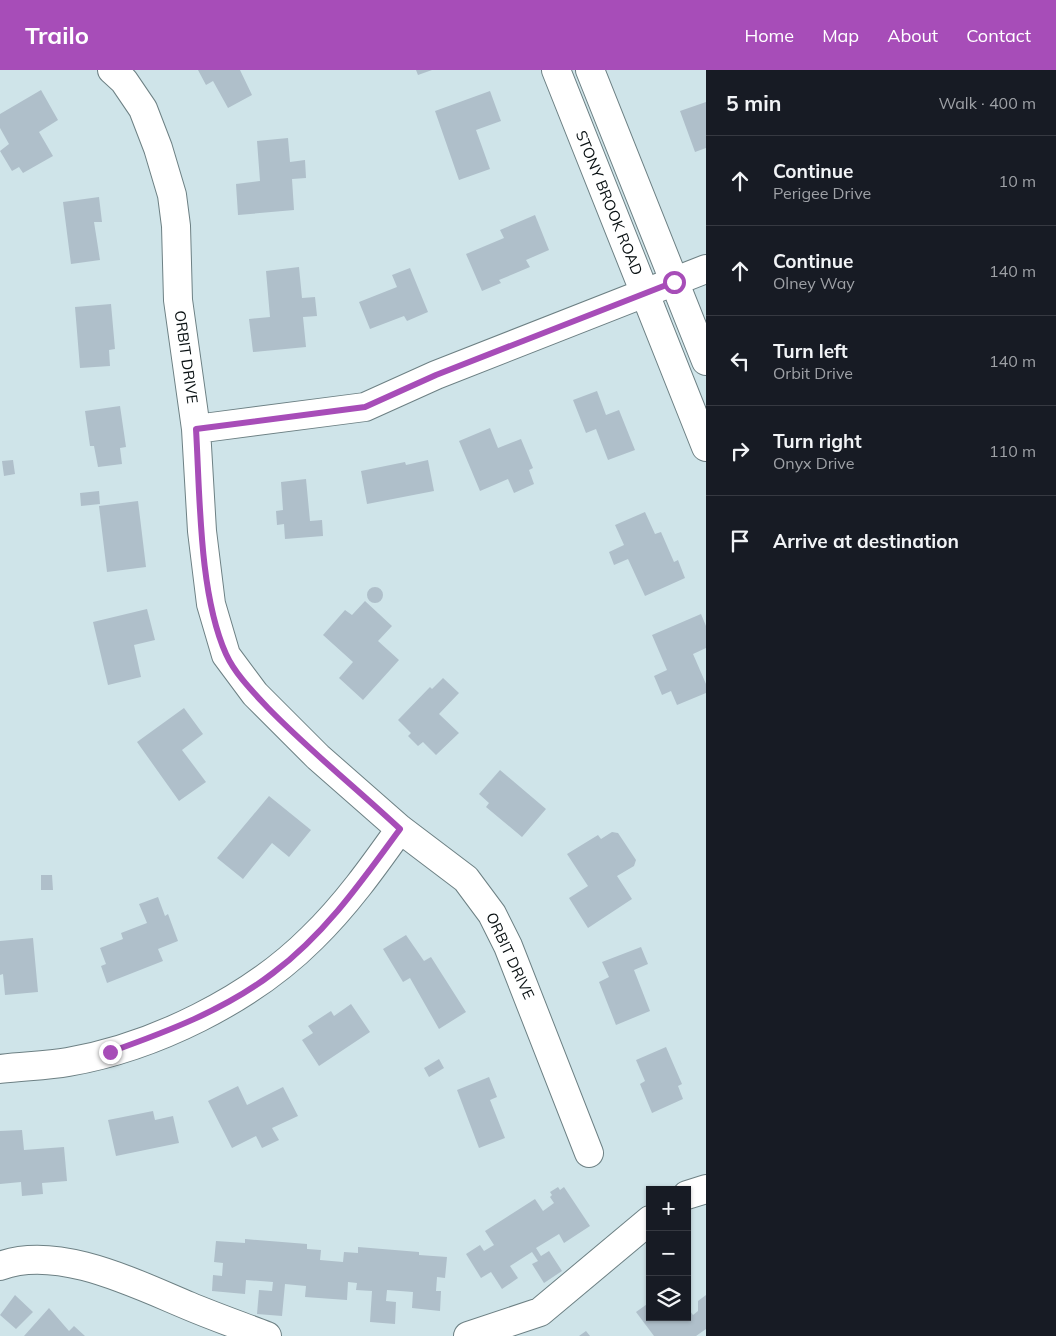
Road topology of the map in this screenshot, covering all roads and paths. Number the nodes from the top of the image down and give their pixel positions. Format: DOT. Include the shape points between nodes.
graph roads {
  1 [pos="112,70"];
  2 [pos="556,70"];
  3 [pos="590,70"];
  4 [pos="706,269"];
  5 [pos="674,282"];
  6 [pos="645,294"];
  7 [pos="706,361"];
  8 [pos="196,429"];
  9 [pos="706,447"];
  10 [pos="400,829"];
  11 [pos="0,1068"];
  12 [pos="589,1153"];
  13 [pos="706,1189"];
  14 [pos="691,1194"];
  15 [pos="646,1223"];
  16 [pos="0,1266"];
  17 [pos="267,1336"];
  18 [pos="468,1336"];
  1 -- 8 [label="street, ORBIT DRIVE" via="124,81 143,109 172,195 178,300"];
  2 -- 6 [label="street, STONY BROOK ROAD"];
  3 -- 5 [label="street, STONY BROOK ROAD"];
  4 -- 5 [label="street"];
  5 -- 6 [label="street"];
  5 -- 7 [label="street, STONY BROOK ROAD"];
  6 -- 8 [label="street" via="436,375 365,407"];
  6 -- 9 [label="street, STONY BROOK ROAD"];
  8 -- 10 [label="street, ORBIT DRIVE" via="202,531 211,604 226,655 255,694 286,726"];
  10 -- 11 [label="street" via="361,884 312,939 272,974 231,1000 187,1023 110,1052 68,1062"];
  10 -- 12 [label="street, ORBIT DRIVE" via="466,880 492,914 530,997"];
  13 -- 14 [label="street"];
  15 -- 18 [label="street" via="540,1312"];
  16 -- 17 [label="street" via="17,1259 103,1270"];
}
